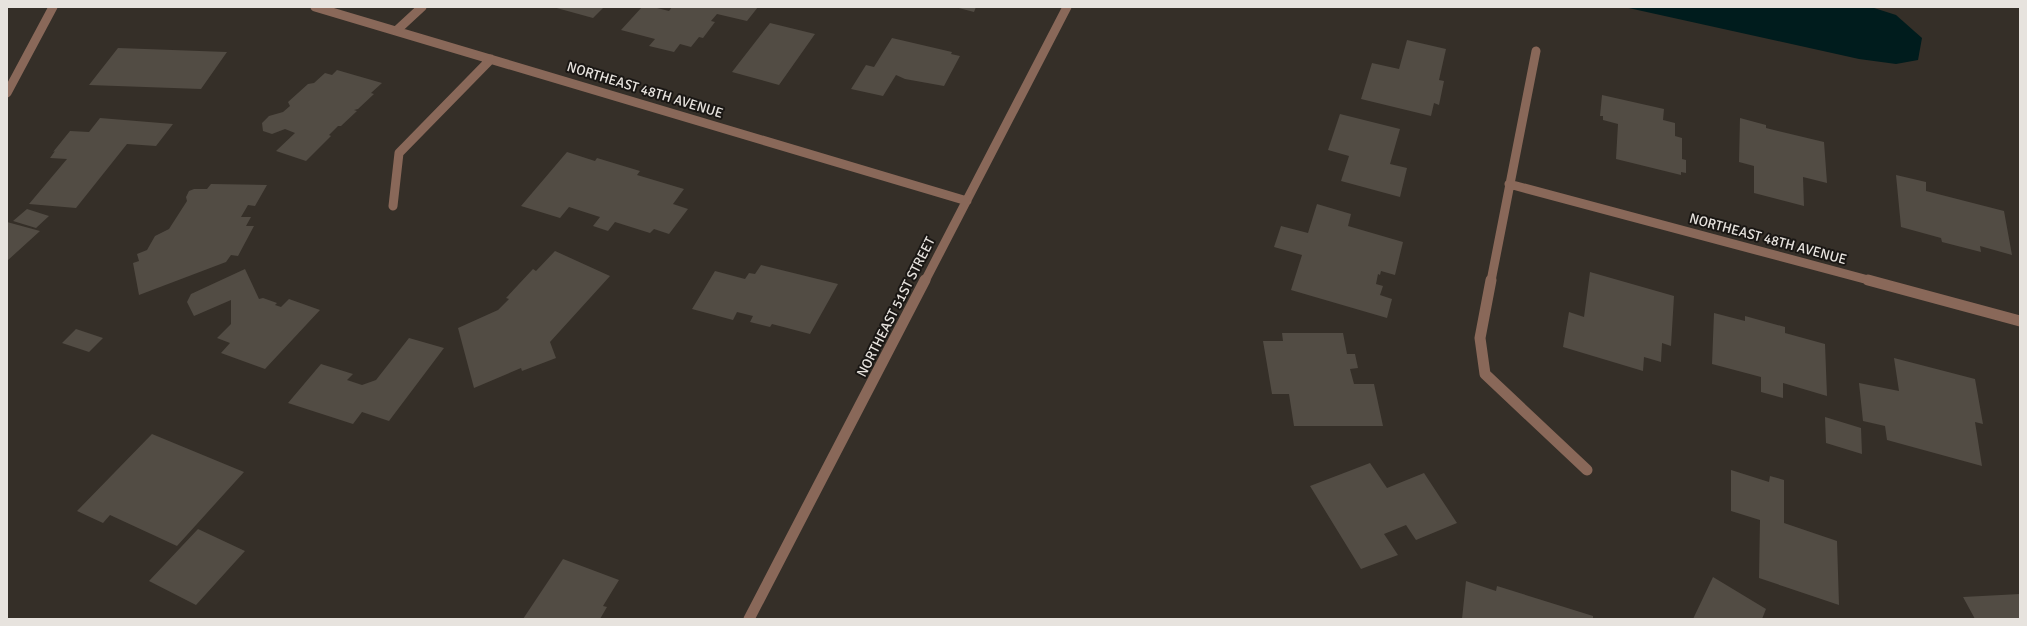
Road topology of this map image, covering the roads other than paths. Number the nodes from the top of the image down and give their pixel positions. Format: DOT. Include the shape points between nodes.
graph roads {
  1 [pos="53,7"];
  2 [pos="315,7"];
  3 [pos="422,7"];
  4 [pos="1067,7"];
  5 [pos="396,31"];
  6 [pos="1536,51"];
  7 [pos="491,59"];
  8 [pos="7,93"];
  9 [pos="1509,184"];
  10 [pos="967,201"];
  11 [pos="393,206"];
  12 [pos="2020,321"];
  13 [pos="1587,470"];
  14 [pos="749,619"];
  1 -- 8 [label="street"];
  2 -- 5 [label="street, NORTHEAST 48TH AVENUE"];
  3 -- 5 [label="street"];
  4 -- 10 [label="street, NORTHEAST 51ST STREET"];
  5 -- 7 [label="street, NORTHEAST 48TH AVENUE"];
  6 -- 9 [label="street"];
  7 -- 10 [label="street, NORTHEAST 48TH AVENUE"];
  7 -- 11 [label="street" via="399,153"];
  9 -- 12 [label="street, NORTHEAST 48TH AVENUE"];
  9 -- 13 [label="street" via="1480,338 1485,374"];
  10 -- 14 [label="street, NORTHEAST 51ST STREET"];
}
